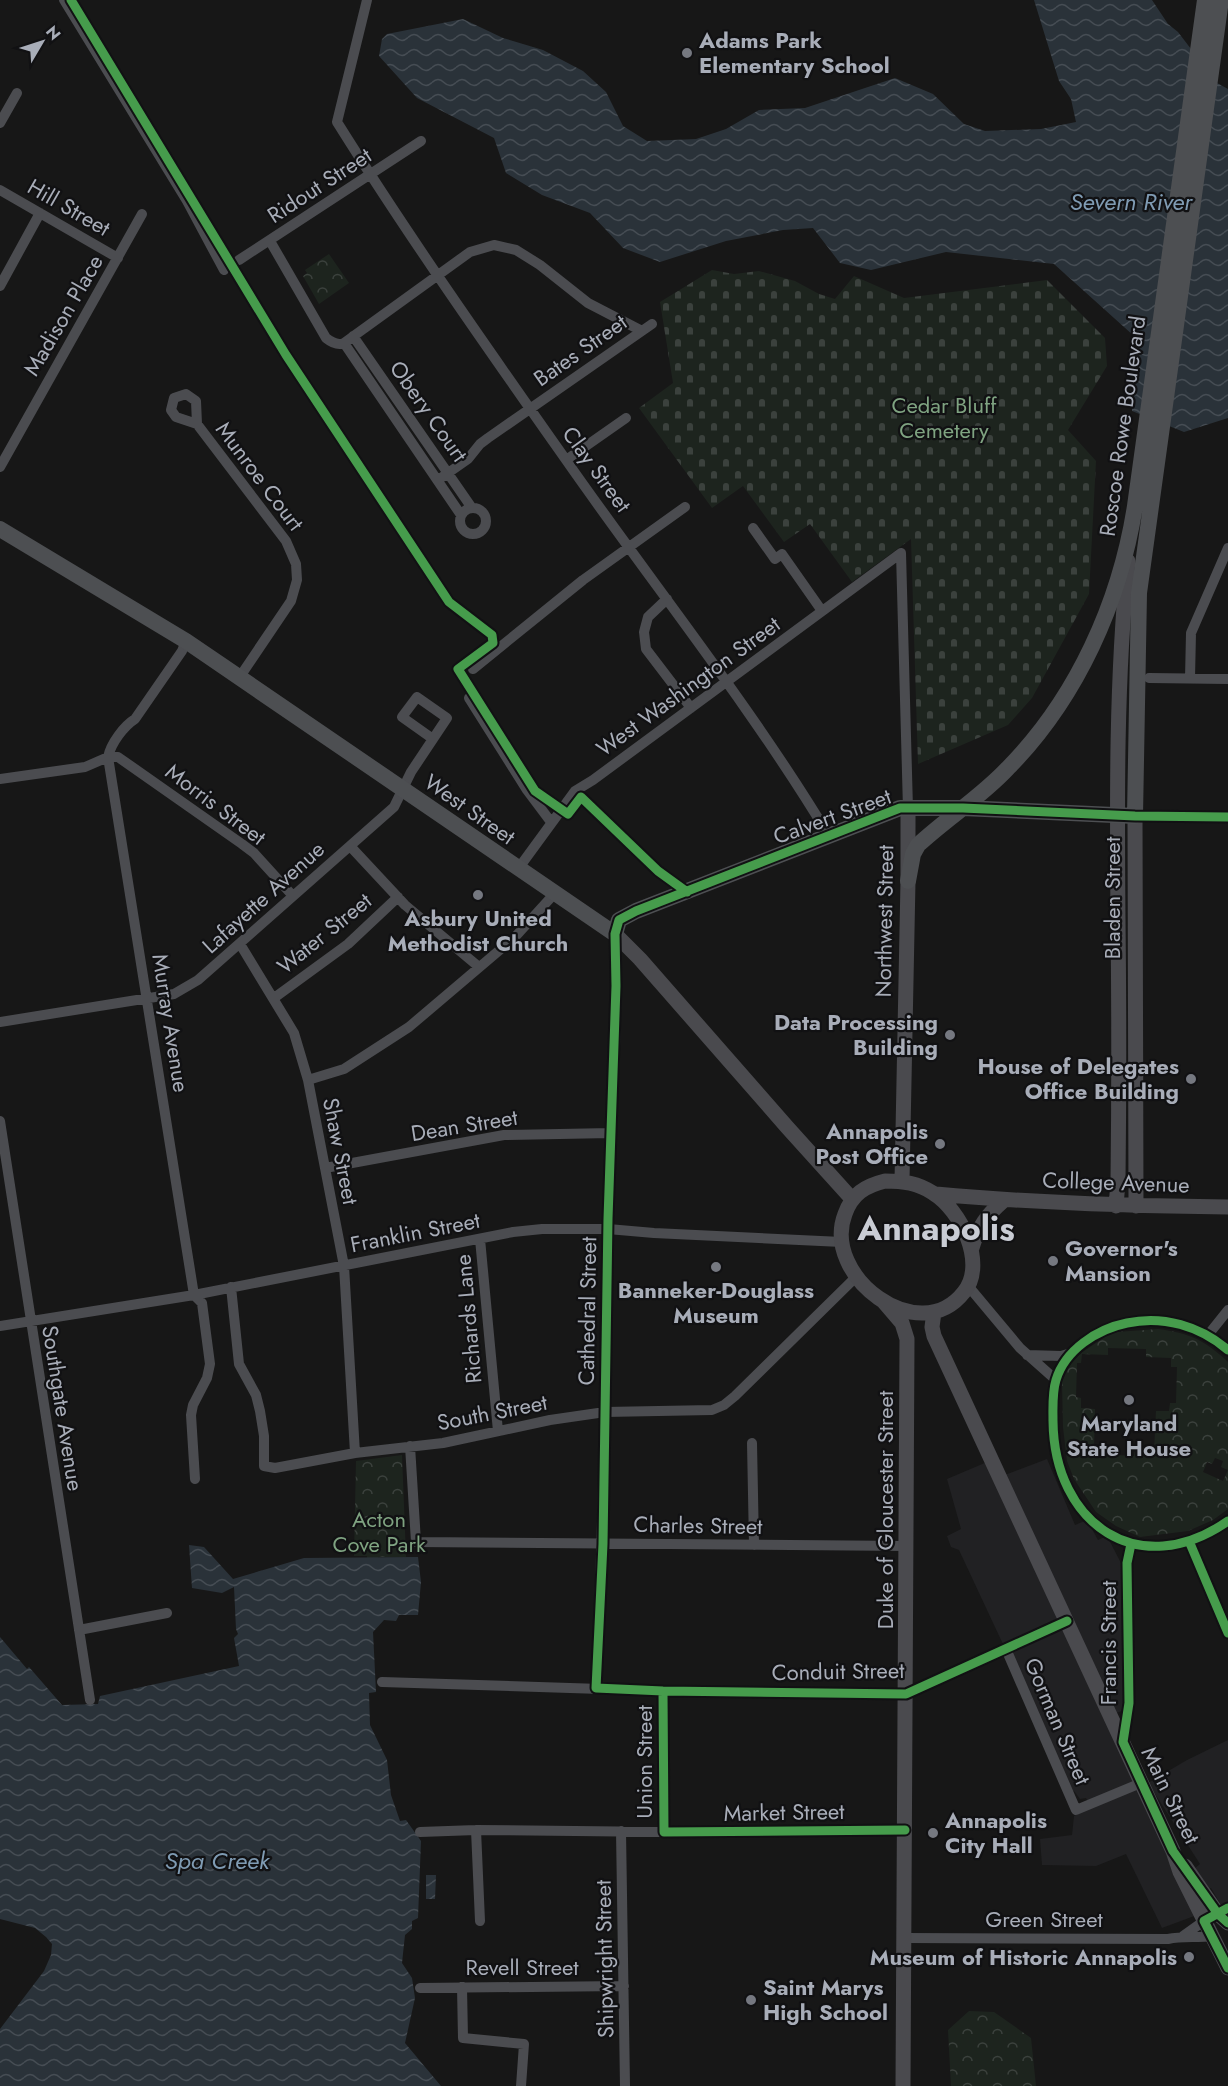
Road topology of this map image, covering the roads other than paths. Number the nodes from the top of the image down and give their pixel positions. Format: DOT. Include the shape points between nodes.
graph roads {
  1 [pos="64,0"];
  2 [pos="367,0"];
  3 [pos="1212,7"];
  4 [pos="17,93"];
  5 [pos="0,123"];
  6 [pos="421,141"];
  7 [pos="369,175"];
  8 [pos="0,190"];
  9 [pos="40,213"];
  10 [pos="142,214"];
  11 [pos="270,241"];
  12 [pos="118,258"];
  13 [pos="239,260"];
  14 [pos="224,270"];
  15 [pos="438,275"];
  16 [pos="0,286"];
  17 [pos="348,339"];
  18 [pos="531,408"];
  19 [pos="626,418"];
  20 [pos="197,424"];
  21 [pos="566,460"];
  22 [pos="0,467"];
  23 [pos="448,472"];
  24 [pos="438,480"];
  25 [pos="1146,481"];
  26 [pos="685,507"];
  27 [pos="472,508"];
  28 [pos="461,515"];
  29 [pos="753,528"];
  30 [pos="1132,528"];
  31 [pos="0,529"];
  32 [pos="630,548"];
  33 [pos="1228,548"];
  34 [pos="901,553"];
  35 [pos="667,599"];
  36 [pos="822,611"];
  37 [pos="186,641"];
  38 [pos="473,669"];
  39 [pos="239,678"];
  40 [pos="1149,678"];
  41 [pos="1190,678"];
  42 [pos="1228,679"];
  43 [pos="727,681"];
  44 [pos="469,698"];
  45 [pos="691,708"];
  46 [pos="433,739"];
  47 [pos="108,757"];
  48 [pos="0,779"];
  49 [pos="402,789"];
  50 [pos="963,808"];
  51 [pos="908,809"];
  52 [pos="1118,816"];
  53 [pos="1135,816"];
  54 [pos="1228,817"];
  55 [pos="552,822"];
  56 [pos="829,836"];
  57 [pos="350,846"];
  58 [pos="518,869"];
  59 [pos="908,881"];
  60 [pos="555,893"];
  61 [pos="293,896"];
  62 [pos="398,897"];
  63 [pos="615,934"];
  64 [pos="240,944"];
  65 [pos="479,967"];
  66 [pos="274,998"];
  67 [pos="147,999"];
  68 [pos="0,1022"];
  69 [pos="308,1080"];
  70 [pos="0,1121"];
  71 [pos="611,1133"];
  72 [pos="325,1168"];
  73 [pos="902,1181"];
  74 [pos="5,1184"];
  75 [pos="936,1194"];
  76 [pos="852,1198"];
  77 [pos="1003,1201"];
  78 [pos="1116,1206"];
  79 [pos="1136,1206"];
  80 [pos="1228,1208"];
  81 [pos="608,1229"];
  82 [pos="480,1239"];
  83 [pos="842,1242"];
  84 [pos="972,1248"];
  85 [pos="344,1266"];
  86 [pos="856,1277"];
  87 [pos="231,1287"];
  88 [pos="969,1287"];
  89 [pos="194,1295"];
  90 [pos="884,1302"];
  91 [pos="1228,1310"];
  92 [pos="934,1312"];
  93 [pos="30,1321"];
  94 [pos="0,1326"];
  95 [pos="1208,1335"];
  96 [pos="1228,1350"];
  97 [pos="1071,1353"];
  98 [pos="1028,1355"];
  99 [pos="1056,1380"];
  100 [pos="605,1412"];
  101 [pos="498,1431"];
  102 [pos="752,1443"];
  103 [pos="410,1446"];
  104 [pos="355,1453"];
  105 [pos="195,1479"];
  106 [pos="1226,1526"];
  107 [pos="1190,1541"];
  108 [pos="603,1544"];
  109 [pos="1131,1544"];
  110 [pos="754,1545"];
  111 [pos="908,1546"];
  112 [pos="166,1613"];
  113 [pos="1067,1622"];
  114 [pos="79,1630"];
  115 [pos="1228,1633"];
  116 [pos="1006,1649"];
  117 [pos="382,1683"];
  118 [pos="596,1688"];
  119 [pos="663,1691"];
  120 [pos="906,1694"];
  121 [pos="90,1700"];
  122 [pos="1123,1742"];
  123 [pos="1141,1783"];
  124 [pos="476,1830"];
  125 [pos="905,1830"];
  126 [pos="420,1832"];
  127 [pos="621,1832"];
  128 [pos="664,1832"];
  129 [pos="1220,1917"];
  130 [pos="480,1921"];
  131 [pos="1183,1936"];
  132 [pos="1212,1936"];
  133 [pos="905,1938"];
  134 [pos="1228,1968"];
  135 [pos="624,1986"];
  136 [pos="462,1987"];
  137 [pos="420,1988"];
  138 [pos="521,2086"];
  139 [pos="625,2086"];
  140 [pos="903,2086"];
  1 -- 14 [label="street" via="187,201"];
  2 -- 7 [label="street, Clay Street" via="336,122"];
  3 -- 25 [label="main road, Roscoe Rowe Boulevard"];
  4 -- 5 [label="street"];
  6 -- 7 [label="street, Ridout Street"];
  7 -- 11 [label="street, Ridout Street"];
  7 -- 15 [label="street, Clay Street"];
  8 -- 9 [label="street, Hill Street"];
  9 -- 12 [label="street, Hill Street"];
  9 -- 16 [label="street"];
  10 -- 12 [label="street, Madison Place"];
  11 -- 13 [label="street, Ridout Street"];
  11 -- 17 [label="street" via="326,338 340,344"];
  12 -- 22 [label="street, Madison Place"];
  15 -- 17 [label="street"];
  15 -- 18 [label="street, Clay Street"];
  15 -- 18 [label="street, Bates Street" via="470,252 494,245 516,250 588,303 647,327"];
  17 -- 23 [label="street, Obery Court"];
  17 -- 24 [label="street, Obery Court"];
  18 -- 21 [label="street, Clay Street"];
  18 -- 23 [label="street, Bates Street"];
  19 -- 21 [label="street"];
  20 -- 39 [label="street, Munroe Court" via="286,541 296,564 297,580 291,601"];
  21 -- 32 [label="street, Clay Street"];
  23 -- 24 [label="street, Bates Street"];
  23 -- 27 [label="street, Obery Court"];
  24 -- 28 [label="street, Obery Court"];
  25 -- 30 [label="main road, Roscoe Rowe Boulevard"];
  25 -- 53 [label="main road, Bladen Street" via="1139,593"];
  26 -- 32 [label="street"];
  27 -- 28 [label="street"];
  27 -- 28 [label="street, Obery Court" via="481,510 486,517 486,526 480,533 464,531"];
  29 -- 36 [label="street" via="775,559 782,554"];
  30 -- 50 [label="main road, Roscoe Rowe Boulevard" via="1120,575 1075,679 1051,717 1009,768"];
  30 -- 52 [label="main road, Bladen Street" via="1122,622"];
  31 -- 37 [label="main road, West Street"];
  32 -- 35 [label="street, Clay Street"];
  32 -- 38 [label="street" via="583,580"];
  33 -- 41 [label="street" via="1191,633"];
  34 -- 36 [label="street, West Washington Street"];
  34 -- 51 [label="street, Northwest Street"];
  35 -- 43 [label="street, Clay Street"];
  35 -- 45 [label="street" via="648,617 644,632 646,649"];
  36 -- 43 [label="street, West Washington Street"];
  37 -- 39 [label="main road, West Street"];
  37 -- 47 [label="street" via="135,719 112,745"];
  39 -- 49 [label="main road, West Street"];
  40 -- 41 [label="street"];
  41 -- 42 [label="street"];
  43 -- 45 [label="street, West Washington Street"];
  43 -- 56 [label="street, Clay Street"];
  44 -- 55 [label="street"];
  45 -- 55 [label="street, West Washington Street" via="575,791"];
  46 -- 49 [label="street, Lafayette Avenue"];
  47 -- 48 [label="street" via="86,767"];
  47 -- 61 [label="street, Morris Street" via="121,758 254,853"];
  47 -- 67 [label="street, Murray Avenue"];
  49 -- 57 [label="street, Lafayette Avenue" via="394,807"];
  49 -- 58 [label="main road, West Street"];
  50 -- 51 [label="main road, Calvert Street"];
  50 -- 52 [label="main road, Calvert Street"];
  50 -- 59 [label="main road, Roscoe Rowe Boulevard" via="918,845"];
  51 -- 56 [label="main road, Calvert Street" via="900,808"];
  51 -- 59 [label="main road, Northwest Street"];
  52 -- 53 [label="main road, Calvert Street"];
  52 -- 78 [label="main road, Bladen Street"];
  53 -- 54 [label="street, Calvert Street"];
  53 -- 79 [label="main road, Bladen Street"];
  55 -- 58 [label="street, West Washington Street"];
  56 -- 63 [label="main road, Calvert Street" via="636,911 619,920"];
  57 -- 61 [label="street, Lafayette Avenue"];
  57 -- 62 [label="street"];
  58 -- 60 [label="main road, West Street"];
  59 -- 73 [label="main road, Northwest Street"];
  60 -- 63 [label="main road, West Street"];
  60 -- 65 [label="street" via="515,937"];
  61 -- 64 [label="street, Lafayette Avenue"];
  62 -- 65 [label="street"];
  62 -- 66 [label="street, Water Street" via="348,944"];
  63 -- 71 [label="street, Cathedral Street"];
  63 -- 76 [label="main road, West Street"];
  64 -- 66 [label="street, Shaw Street"];
  64 -- 67 [label="street, Lafayette Avenue" via="187,987"];
  65 -- 69 [label="street" via="409,1028 344,1069"];
  66 -- 69 [label="street, Shaw Street" via="294,1034"];
  67 -- 68 [label="street, Lafayette Avenue"];
  67 -- 89 [label="street, Murray Avenue"];
  69 -- 72 [label="street, Shaw Street"];
  70 -- 74 [label="street, Southgate Avenue"];
  71 -- 72 [label="street, Dean Street" via="504,1135"];
  71 -- 81 [label="street, Cathedral Street"];
  72 -- 85 [label="street, Shaw Street"];
  73 -- 75 [label="main road"];
  73 -- 76 [label="main road" via="872,1184"];
  74 -- 93 [label="street, Southgate Avenue"];
  75 -- 77 [label="main road, College Avenue"];
  75 -- 84 [label="main road" via="958,1219"];
  76 -- 83 [label="main road" via="843,1219"];
  77 -- 78 [label="main road, College Avenue"];
  77 -- 84 [label="main road" via="981,1225"];
  78 -- 79 [label="main road, College Avenue"];
  79 -- 80 [label="main road, College Avenue"];
  81 -- 82 [label="street, Franklin Street" via="542,1229"];
  81 -- 83 [label="street, Franklin Street"];
  81 -- 100 [label="street, Cathedral Street"];
  82 -- 85 [label="street, Franklin Street"];
  82 -- 101 [label="street, Richards Lane"];
  83 -- 86 [label="main road"];
  84 -- 88 [label="main road"];
  85 -- 87 [label="street, Franklin Street"];
  85 -- 104 [label="street, Shaw Street"];
  86 -- 90 [label="main road"];
  86 -- 100 [label="street, South Street" via="724,1405 699,1411"];
  87 -- 89 [label="street, Franklin Street"];
  87 -- 104 [label="street, South Street" via="239,1364 260,1411 264,1466 275,1468"];
  88 -- 92 [label="main road" via="951,1305"];
  88 -- 98 [label="street"];
  89 -- 93 [label="street, Franklin Street"];
  89 -- 105 [label="street, Murray Avenue" via="202,1303 210,1364 191,1414"];
  90 -- 92 [label="main road" via="903,1310"];
  90 -- 111 [label="main road, Duke of Gloucester Street" via="902,1323 908,1339"];
  91 -- 95 [label="street"];
  92 -- 113 [label="main road, Main Street" via="934,1336"];
  93 -- 94 [label="street, Franklin Street"];
  93 -- 114 [label="street, Southgate Avenue"];
  95 -- 96 [label="street"];
  95 -- 97 [label="street" via="1184,1325 1140,1320 1110,1327"];
  97 -- 98 [label="street"];
  97 -- 99 [label="street"];
  98 -- 99 [label="street"];
  99 -- 109 [label="street" via="1053,1430 1055,1454 1064,1481 1091,1521"];
  100 -- 101 [label="street, South Street"];
  100 -- 108 [label="street, Cathedral Street"];
  101 -- 103 [label="street, South Street"];
  102 -- 110 [label="street"];
  103 -- 104 [label="street, South Street"];
  103 -- 108 [label="street, Charles Street" via="416,1542"];
  106 -- 107 [label="street"];
  107 -- 109 [label="street" via="1148,1547"];
  107 -- 115 [label="street"];
  108 -- 110 [label="street, Charles Street"];
  108 -- 118 [label="street, Cathedral Street"];
  109 -- 122 [label="street, Francis Street" via="1127,1563 1129,1703"];
  110 -- 111 [label="street, Charles Street"];
  111 -- 120 [label="main road, Duke of Gloucester Street"];
  112 -- 114 [label="street"];
  113 -- 116 [label="street, Conduit Street"];
  113 -- 122 [label="main road, Main Street"];
  114 -- 121 [label="street, Southgate Avenue"];
  116 -- 120 [label="street, Conduit Street"];
  116 -- 123 [label="street, Gorman Street" via="1076,1810"];
  117 -- 118 [label="street, Conduit Street"];
  118 -- 119 [label="street, Conduit Street"];
  119 -- 120 [label="street, Conduit Street"];
  119 -- 128 [label="street, Union Street"];
  120 -- 125 [label="main road, Duke of Gloucester Street"];
  122 -- 123 [label="main road, Main Street"];
  123 -- 129 [label="main road, Main Street" via="1173,1851"];
  124 -- 126 [label="street, Market Street"];
  124 -- 127 [label="street, Market Street"];
  124 -- 130 [label="street"];
  125 -- 128 [label="street, Market Street"];
  125 -- 133 [label="main road, Duke of Gloucester Street"];
  127 -- 128 [label="street, Market Street"];
  127 -- 135 [label="street, Shipwright Street"];
  129 -- 131 [label="street, Green Street"];
  129 -- 132 [label="main road, Main Street"];
  131 -- 132 [label="street, Green Street"];
  131 -- 133 [label="street, Green Street"];
  132 -- 134 [label="main road, Main Street"];
  133 -- 140 [label="main road, Duke of Gloucester Street"];
  135 -- 136 [label="street, Revell Street"];
  135 -- 139 [label="street, Shipwright Street"];
  136 -- 137 [label="street, Revell Street"];
  136 -- 138 [label="street" via="463,2038 524,2044"];
}
